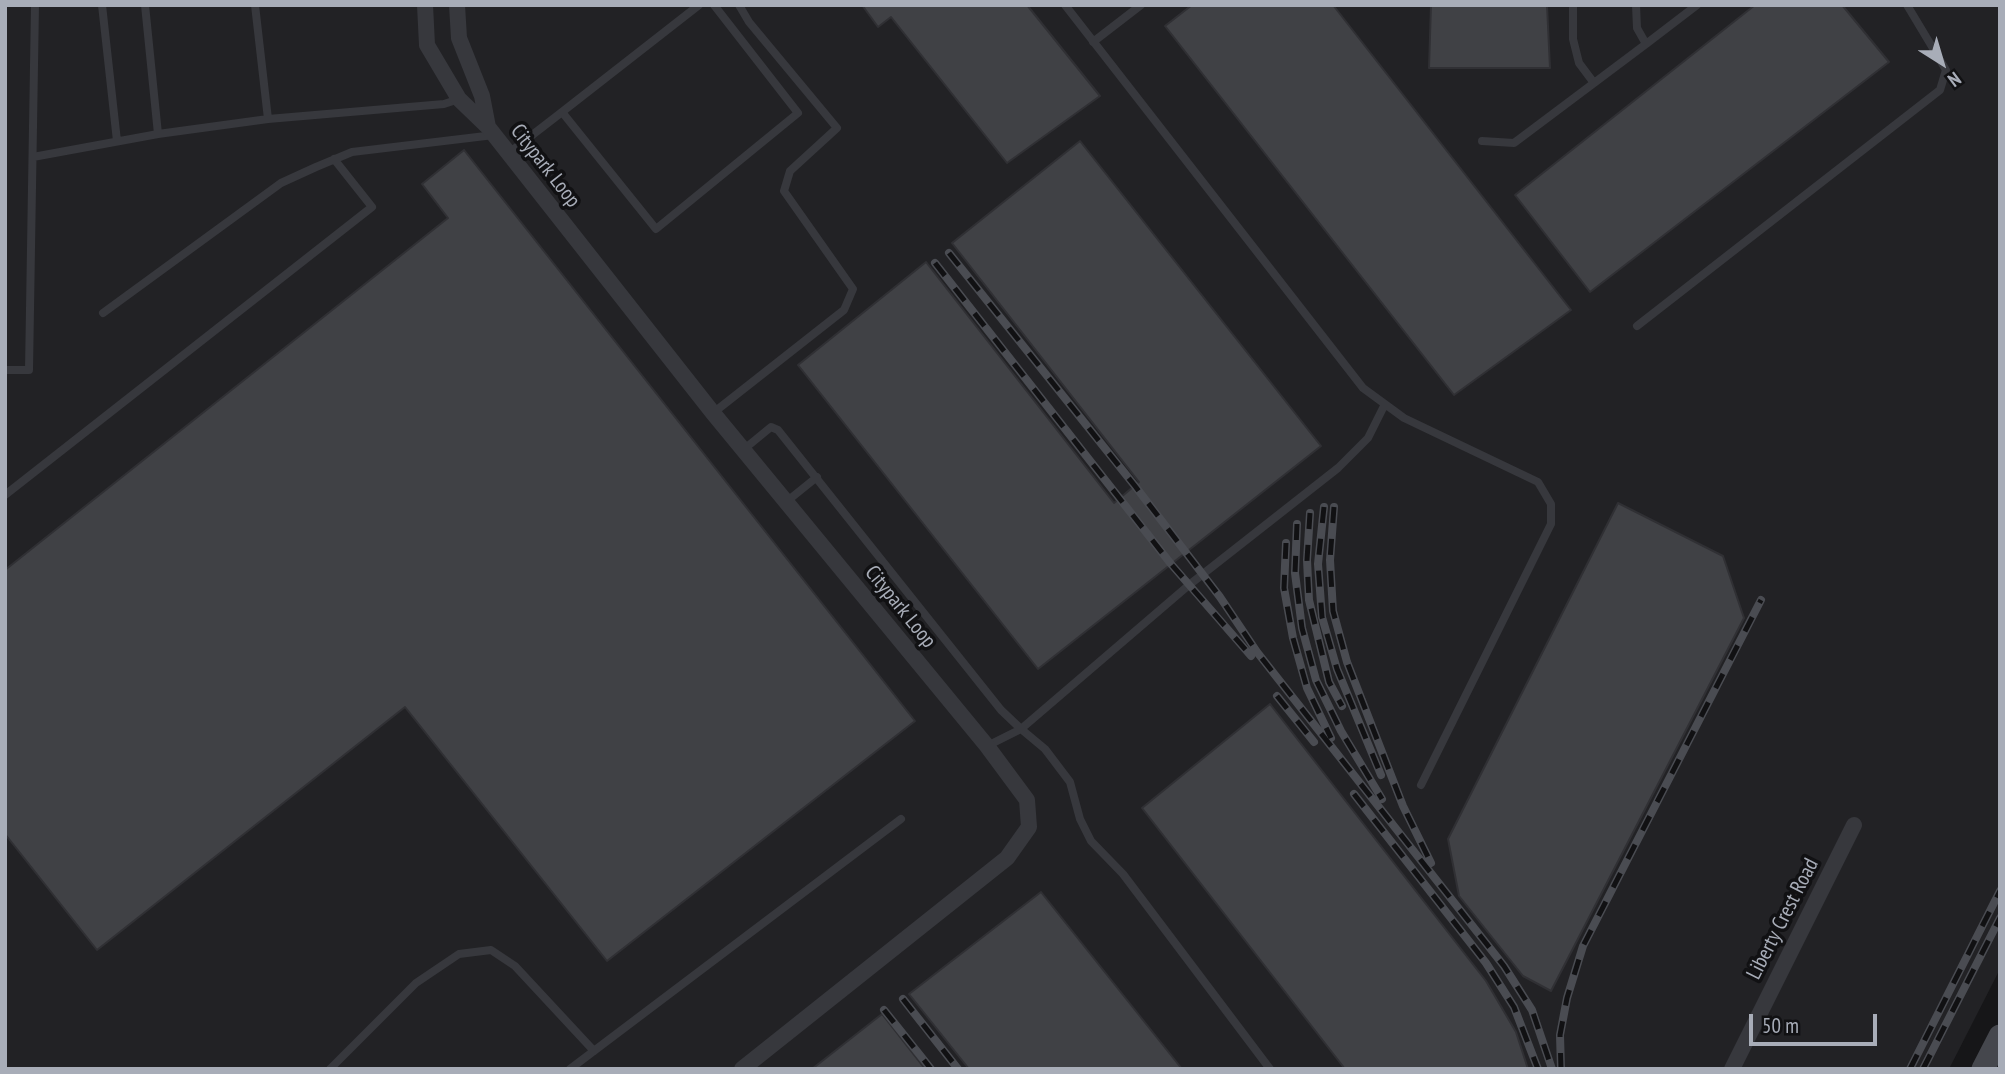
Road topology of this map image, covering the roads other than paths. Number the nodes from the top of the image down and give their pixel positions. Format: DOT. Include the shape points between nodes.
graph roads {
  1 [pos="35,5"];
  2 [pos="102,5"];
  3 [pos="145,5"];
  4 [pos="255,5"];
  5 [pos="425,5"];
  6 [pos="457,5"];
  7 [pos="699,5"];
  8 [pos="714,5"];
  9 [pos="739,5"];
  10 [pos="1065,5"];
  11 [pos="1141,5"];
  12 [pos="1573,5"];
  13 [pos="1636,5"];
  14 [pos="1697,5"];
  15 [pos="1908,5"];
  16 [pos="1093,42"];
  17 [pos="1646,44"];
  18 [pos="1594,83"];
  19 [pos="459,99"];
  20 [pos="562,112"];
  21 [pos="268,119"];
  22 [pos="491,131"];
  23 [pos="158,134"];
  24 [pos="117,141"];
  25 [pos="1482,141"];
  26 [pos="509,153"];
  27 [pos="33,158"];
  28 [pos="334,159"];
  29 [pos="103,313"];
  30 [pos="1637,326"];
  31 [pos="5,370"];
  32 [pos="1384,406"];
  33 [pos="713,413"];
  34 [pos="743,450"];
  35 [pos="817,477"];
  36 [pos="5,495"];
  37 [pos="786,502"];
  38 [pos="1021,729"];
  39 [pos="986,747"];
  40 [pos="1421,785"];
  41 [pos="901,819"];
  42 [pos="1854,825"];
  43 [pos="2000,1036"];
  44 [pos="594,1051"];
  45 [pos="330,1069"];
  46 [pos="570,1069"];
  47 [pos="742,1069"];
  48 [pos="1270,1069"];
  49 [pos="1732,1069"];
  50 [pos="1983,1069"];
  1 -- 27 [label="lane"];
  2 -- 24 [label="lane"];
  3 -- 23 [label="lane"];
  4 -- 21 [label="lane"];
  5 -- 19 [label="street, Citypark Loop" via="427,45"];
  6 -- 22 [label="street, Citypark Loop" via="459,38"];
  7 -- 20 [label="lane"];
  8 -- 20 [label="lane" via="798,113 656,229"];
  9 -- 33 [label="lane" via="836,128 790,172 783,191 853,289 844,310"];
  10 -- 16 [label="lane"];
  11 -- 16 [label="lane"];
  12 -- 18 [label="lane" via="1579,63"];
  13 -- 17 [label="lane" via="1637,28"];
  14 -- 17 [label="lane"];
  15 -- 30 [label="lane" via="1946,69 1940,90"];
  16 -- 32 [label="lane" via="1363,388"];
  17 -- 18 [label="lane"];
  18 -- 25 [label="lane" via="1514,143"];
  19 -- 21 [label="lane"];
  19 -- 22 [label="street, Citypark Loop"];
  20 -- 26 [label="lane"];
  21 -- 23 [label="lane"];
  22 -- 26 [label="street, Citypark Loop"];
  22 -- 28 [label="lane" via="352,152"];
  23 -- 24 [label="lane"];
  24 -- 27 [label="lane"];
  26 -- 33 [label="street, Citypark Loop"];
  27 -- 31 [label="lane" via="29,370"];
  28 -- 29 [label="lane" via="281,183"];
  28 -- 36 [label="lane" via="372,207"];
  32 -- 38 [label="lane" via="1368,438 1338,468 1189,585"];
  32 -- 40 [label="lane" via="1538,482 1551,503 1551,524"];
  33 -- 34 [label="street, Citypark Loop"];
  34 -- 35 [label="lane" via="771,427"];
  34 -- 37 [label="street, Citypark Loop"];
  35 -- 37 [label="lane"];
  35 -- 38 [label="lane" via="1001,710"];
  37 -- 39 [label="street, Citypark Loop"];
  38 -- 39 [label="lane"];
  38 -- 48 [label="lane" via="1045,748 1070,782 1091,841 1123,874"];
  39 -- 47 [label="street, Citypark Loop" via="1027,800 1029,827 1007,858"];
  41 -- 44 [label="lane"];
  42 -- 49 [label="street, Liberty Crest Road"];
  43 -- 50 [label="main road"];
  44 -- 45 [label="lane" via="515,966 491,950 459,954 416,983"];
  44 -- 46 [label="lane"];
}
